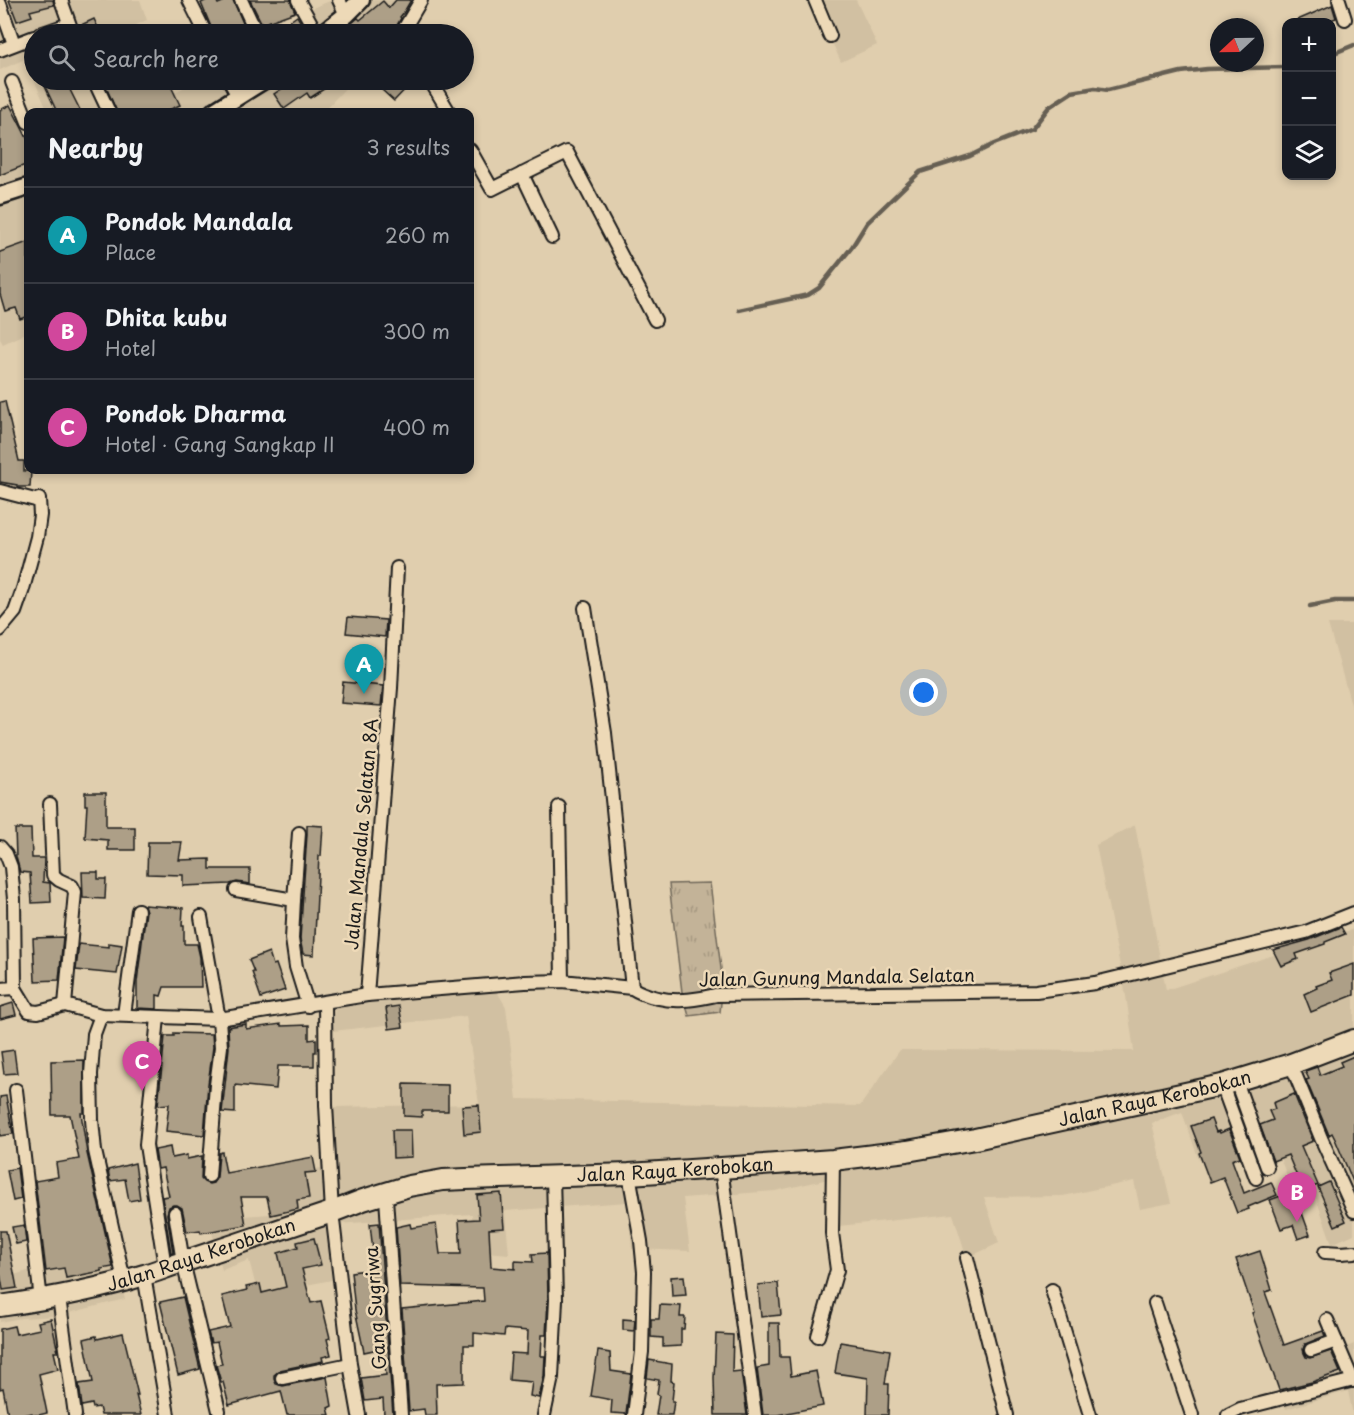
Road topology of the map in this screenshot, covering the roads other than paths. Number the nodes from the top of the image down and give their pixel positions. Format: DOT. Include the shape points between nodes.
graph roads {
  1 [pos="61,0"];
  2 [pos="189,0"];
  3 [pos="241,0"];
  4 [pos="298,0"];
  5 [pos="361,0"];
  6 [pos="421,0"];
  7 [pos="814,0"];
  8 [pos="1340,0"];
  9 [pos="0,4"];
  10 [pos="343,8"];
  11 [pos="1345,19"];
  12 [pos="69,24"];
  13 [pos="201,24"];
  14 [pos="252,24"];
  15 [pos="311,24"];
  16 [pos="330,24"];
  17 [pos="407,24"];
  18 [pos="830,36"];
  19 [pos="24,40"];
  20 [pos="14,44"];
  21 [pos="0,50"];
  22 [pos="12,82"];
  23 [pos="99,90"];
  24 [pos="235,90"];
  25 [pos="248,90"];
  26 [pos="436,90"];
  27 [pos="238,96"];
  28 [pos="107,108"];
  29 [pos="219,108"];
  30 [pos="447,108"];
  31 [pos="24,112"];
  32 [pos="474,157"];
  33 [pos="522,174"];
  34 [pos="24,188"];
  35 [pos="0,196"];
  36 [pos="552,237"];
  37 [pos="655,320"];
  38 [pos="0,491"];
  39 [pos="398,568"];
  40 [pos="585,608"];
  41 [pos="0,630"];
  42 [pos="50,804"];
  43 [pos="559,807"];
  44 [pos="299,834"];
  45 [pos="0,847"];
  46 [pos="236,890"];
  47 [pos="294,900"];
  48 [pos="138,910"];
  49 [pos="1354,913"];
  50 [pos="201,917"];
  51 [pos="562,981"];
  52 [pos="15,988"];
  53 [pos="632,988"];
  54 [pos="0,989"];
  55 [pos="367,995"];
  56 [pos="325,1002"];
  57 [pos="64,1005"];
  58 [pos="308,1006"];
  59 [pos="100,1014"];
  60 [pos="124,1015"];
  61 [pos="158,1017"];
  62 [pos="219,1019"];
  63 [pos="1353,1042"];
  64 [pos="1291,1064"];
  65 [pos="1229,1083"];
  66 [pos="16,1090"];
  67 [pos="833,1160"];
  68 [pos="1267,1167"];
  69 [pos="720,1168"];
  70 [pos="629,1174"];
  71 [pos="553,1175"];
  72 [pos="209,1176"];
  73 [pos="1256,1178"];
  74 [pos="386,1198"];
  75 [pos="1354,1211"];
  76 [pos="332,1212"];
  77 [pos="175,1213"];
  78 [pos="1325,1252"];
  79 [pos="1354,1252"];
  80 [pos="967,1258"];
  81 [pos="174,1264"];
  82 [pos="144,1275"];
  83 [pos="124,1280"];
  84 [pos="1052,1290"];
  85 [pos="50,1298"];
  86 [pos="1155,1303"];
  87 [pos="0,1306"];
  88 [pos="1326,1320"];
  89 [pos="819,1336"];
  90 [pos="1336,1341"];
  91 [pos="1311,1350"];
  92 [pos="350,1364"];
  93 [pos="282,1378"];
  94 [pos="1354,1381"];
  95 [pos="219,1411"];
  96 [pos="75,1415"];
  97 [pos="168,1415"];
  98 [pos="359,1415"];
  99 [pos="401,1415"];
  100 [pos="544,1415"];
  101 [pos="634,1415"];
  102 [pos="755,1415"];
  103 [pos="1007,1415"];
  104 [pos="1090,1415"];
  105 [pos="1192,1415"];
  106 [pos="1228,1415"];
  1 -- 12 [label="street"];
  2 -- 13 [label="street"];
  3 -- 14 [label="street"];
  4 -- 15 [label="street"];
  5 -- 10 [label="street"];
  6 -- 17 [label="street"];
  7 -- 18 [label="street"];
  8 -- 11 [label="street"];
  9 -- 20 [label="street"];
  10 -- 16 [label="street"];
  19 -- 20 [label="street"];
  20 -- 21 [label="street"];
  22 -- 31 [label="street"];
  23 -- 28 [label="street"];
  24 -- 27 [label="street"];
  25 -- 27 [label="street"];
  26 -- 30 [label="street"];
  27 -- 29 [label="street"];
  32 -- 33 [label="street" via="492,189"];
  33 -- 36 [label="street"];
  33 -- 37 [label="street" via="567,153"];
  34 -- 35 [label="street"];
  38 -- 41 [label="street" via="39,500 40,515 23,589 15,612"];
  39 -- 55 [label="street, Jalan Mandala Selatan 8A"];
  40 -- 53 [label="street" via="605,733"];
  42 -- 57 [label="street" via="53,875 75,892"];
  43 -- 51 [label="street"];
  44 -- 47 [label="street"];
  45 -- 52 [label="street" via="11,867"];
  46 -- 47 [label="street"];
  47 -- 58 [label="street" via="292,939"];
  48 -- 60 [label="street"];
  49 -- 53 [label="street, Jalan Gunung Mandala Selatan" via="1306,932 1095,983 1036,991 716,995 683,1000 658,998"];
  50 -- 62 [label="street"];
  51 -- 53 [label="street, Jalan Gunung Mandala Selatan"];
  51 -- 55 [label="street, Jalan Gunung Mandala Selatan"];
  52 -- 54 [label="street"];
  52 -- 57 [label="street" via="29,1011"];
  55 -- 56 [label="street, Jalan Gunung Mandala Selatan"];
  56 -- 58 [label="street, Jalan Gunung Mandala Selatan"];
  56 -- 76 [label="street"];
  57 -- 59 [label="street, Jalan Gunung Mandala Selatan"];
  58 -- 62 [label="street, Jalan Gunung Mandala Selatan"];
  59 -- 60 [label="street, Jalan Gunung Mandala Selatan"];
  59 -- 83 [label="street" via="94,1034 92,1120 95,1151"];
  60 -- 61 [label="street, Jalan Gunung Mandala Selatan"];
  61 -- 62 [label="street, Jalan Gunung Mandala Selatan"];
  61 -- 81 [label="street" via="146,1145"];
  62 -- 72 [label="street" via="221,1047"];
  63 -- 64 [label="main road, Jalan Raya Kerobokan"];
  64 -- 65 [label="main road, Jalan Raya Kerobokan"];
  64 -- 75 [label="street"];
  65 -- 67 [label="main road, Jalan Raya Kerobokan" via="975,1140"];
  65 -- 68 [label="street"];
  65 -- 73 [label="street"];
  66 -- 85 [label="street"];
  67 -- 69 [label="main road, Jalan Raya Kerobokan"];
  67 -- 89 [label="street" via="832,1233 837,1270"];
  69 -- 70 [label="main road, Jalan Raya Kerobokan"];
  69 -- 102 [label="street"];
  70 -- 71 [label="main road, Jalan Raya Kerobokan"];
  70 -- 101 [label="street" via="644,1272 642,1352"];
  71 -- 76 [label="main road, Jalan Raya Kerobokan" via="420,1184"];
  71 -- 100 [label="street" via="556,1300 552,1377"];
  74 -- 99 [label="street, Gang Sugriwa"];
  76 -- 81 [label="main road, Jalan Raya Kerobokan"];
  76 -- 92 [label="street"];
  77 -- 81 [label="street"];
  78 -- 79 [label="street"];
  80 -- 103 [label="street"];
  81 -- 82 [label="main road, Jalan Raya Kerobokan"];
  81 -- 95 [label="street"];
  82 -- 83 [label="main road, Jalan Raya Kerobokan"];
  82 -- 97 [label="street"];
  83 -- 85 [label="main road, Jalan Raya Kerobokan"];
  84 -- 104 [label="street"];
  85 -- 87 [label="main road, Jalan Raya Kerobokan"];
  85 -- 96 [label="street"];
  86 -- 105 [label="street"];
  88 -- 90 [label="street"];
  90 -- 91 [label="street"];
  90 -- 94 [label="street"];
  92 -- 93 [label="street"];
  92 -- 98 [label="street"];
  94 -- 106 [label="street"];
}
